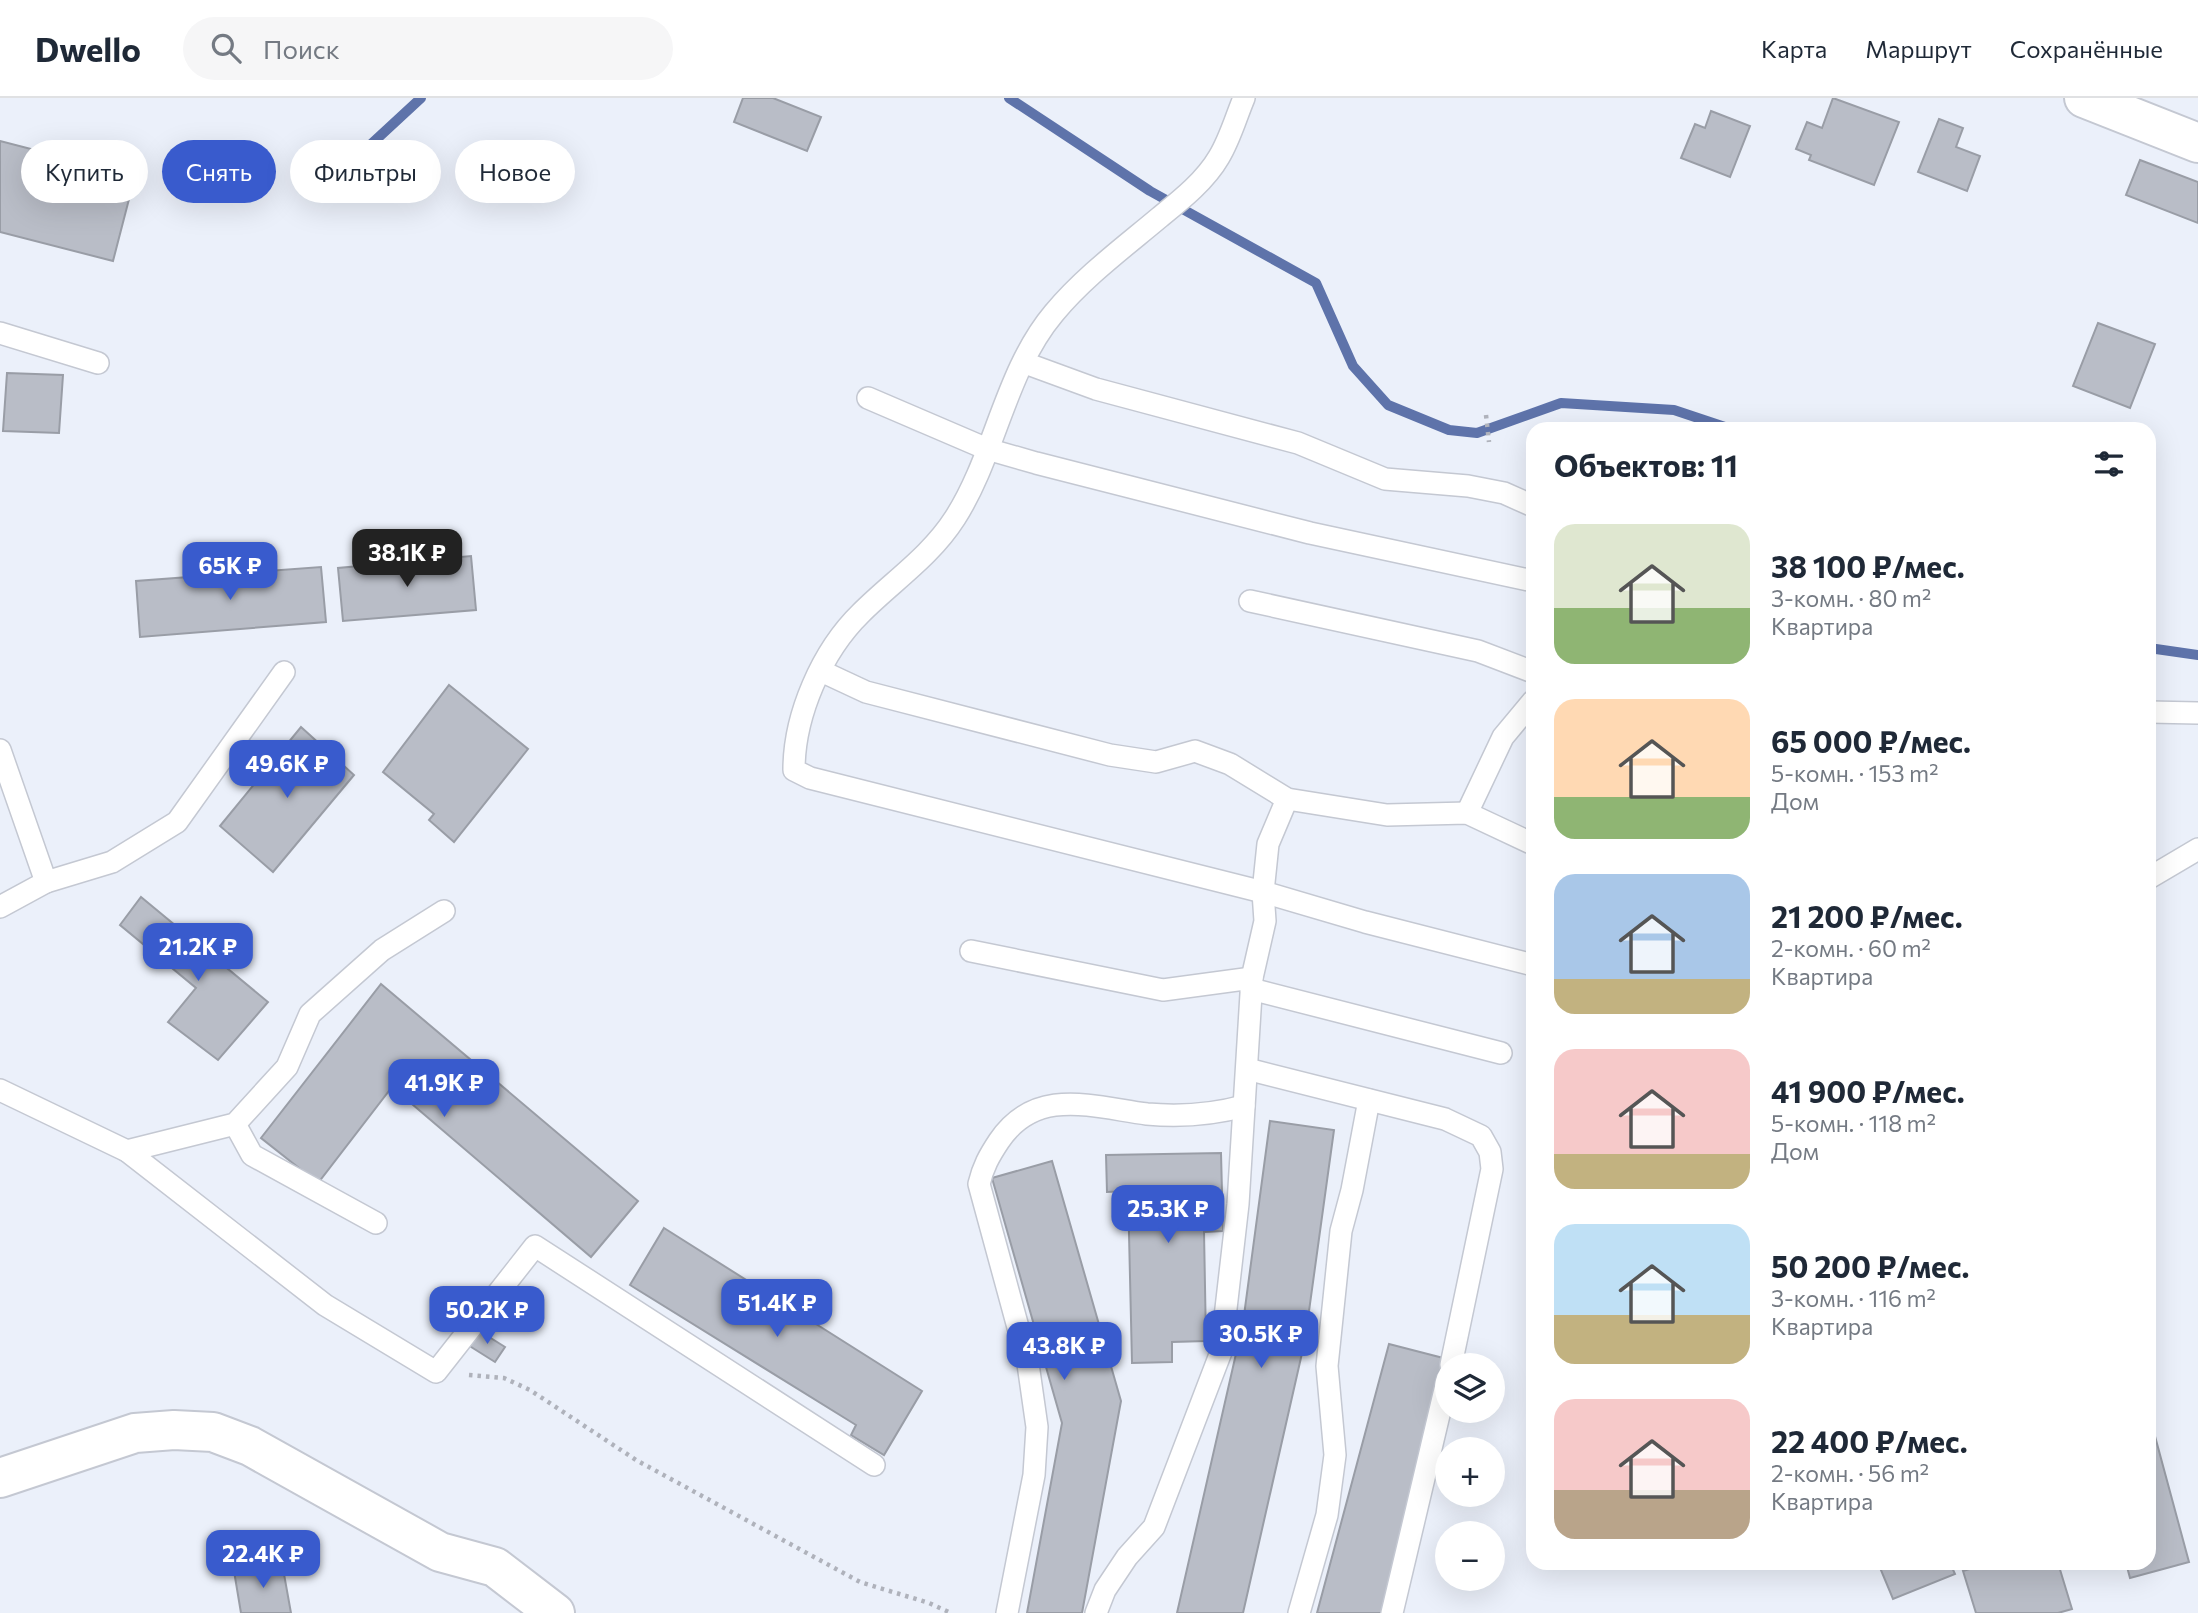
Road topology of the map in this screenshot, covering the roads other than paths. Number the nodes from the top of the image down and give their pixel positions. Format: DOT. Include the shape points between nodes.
graph roads {
  1 [pos="1243,98"];
  2 [pos="2093,100"];
  3 [pos="2198,143"];
  4 [pos="0,333"];
  5 [pos="99,363"];
  6 [pos="1025,363"];
  7 [pos="868,398"];
  8 [pos="987,449"];
  9 [pos="1526,503"];
  10 [pos="1526,579"];
  11 [pos="1250,601"];
  12 [pos="1526,669"];
  13 [pos="821,671"];
  14 [pos="284,672"];
  15 [pos="1526,709"];
  16 [pos="2156,712"];
  17 [pos="2198,713"];
  18 [pos="0,750"];
  19 [pos="1287,799"];
  20 [pos="1467,813"];
  21 [pos="1526,841"];
  22 [pos="2198,849"];
  23 [pos="2156,874"];
  24 [pos="46,882"];
  25 [pos="1263,892"];
  26 [pos="0,907"];
  27 [pos="444,911"];
  28 [pos="971,951"];
  29 [pos="1526,963"];
  30 [pos="1251,984"];
  31 [pos="1501,1053"];
  32 [pos="1247,1069"];
  33 [pos="0,1090"];
  34 [pos="1369,1100"];
  35 [pos="1244,1106"];
  36 [pos="236,1124"];
  37 [pos="127,1151"];
  38 [pos="376,1223"];
  39 [pos="1454,1353"];
  40 [pos="1437,1423"];
  41 [pos="874,1465"];
  42 [pos="0,1478"];
  43 [pos="555,1613"];
  44 [pos="1007,1613"];
  45 [pos="1096,1613"];
  46 [pos="1299,1613"];
  47 [pos="1392,1613"];
  1 -- 6 [label="lane" via="1219,158 1188,194 1078,286 1051,316"];
  2 -- 3 [label="street"];
  4 -- 5 [label="lane"];
  6 -- 8 [label="lane"];
  6 -- 9 [label="lane" via="1096,389 1298,443 1385,479 1468,486"];
  7 -- 8 [label="lane"];
  8 -- 10 [label="lane" via="1310,533"];
  8 -- 13 [label="lane" via="948,528 860,613"];
  11 -- 12 [label="lane" via="1478,651"];
  13 -- 19 [label="lane" via="866,692 1111,755 1156,762 1195,751 1230,764"];
  13 -- 25 [label="lane" via="794,746 794,770 810,778"];
  14 -- 24 [label="lane" via="177,821 112,862"];
  15 -- 20 [label="lane" via="1503,737"];
  16 -- 17 [label="lane"];
  18 -- 24 [label="lane"];
  19 -- 20 [label="lane" via="1387,815"];
  19 -- 25 [label="lane" via="1268,844"];
  20 -- 21 [label="lane"];
  22 -- 23 [label="lane"];
  24 -- 26 [label="lane"];
  25 -- 29 [label="lane"];
  25 -- 30 [label="lane" via="1265,921"];
  27 -- 36 [label="lane" via="382,950 310,1014 287,1067"];
  28 -- 30 [label="lane" via="1163,990"];
  30 -- 31 [label="lane"];
  30 -- 32 [label="lane"];
  32 -- 34 [label="lane"];
  32 -- 35 [label="lane"];
  33 -- 37 [label="lane"];
  34 -- 39 [label="lane" via="1445,1119 1481,1136 1490,1152 1492,1169"];
  34 -- 46 [label="lane" via="1341,1231 1327,1366 1335,1455 1327,1515"];
  35 -- 44 [label="lane" via="1191,1116 1058,1104 1012,1123 984,1164 979,1185 1028,1364 1037,1427 1034,1475"];
  35 -- 45 [label="lane" via="1221,1352 1154,1527 1127,1557"];
  36 -- 37 [label="lane"];
  36 -- 38 [label="lane" via="252,1155"];
  37 -- 41 [label="lane" via="325,1305 436,1372 535,1246"];
  40 -- 47 [label="lane"];
  42 -- 43 [label="street" via="135,1433 213,1432 250,1446 440,1552 495,1567"];
}
